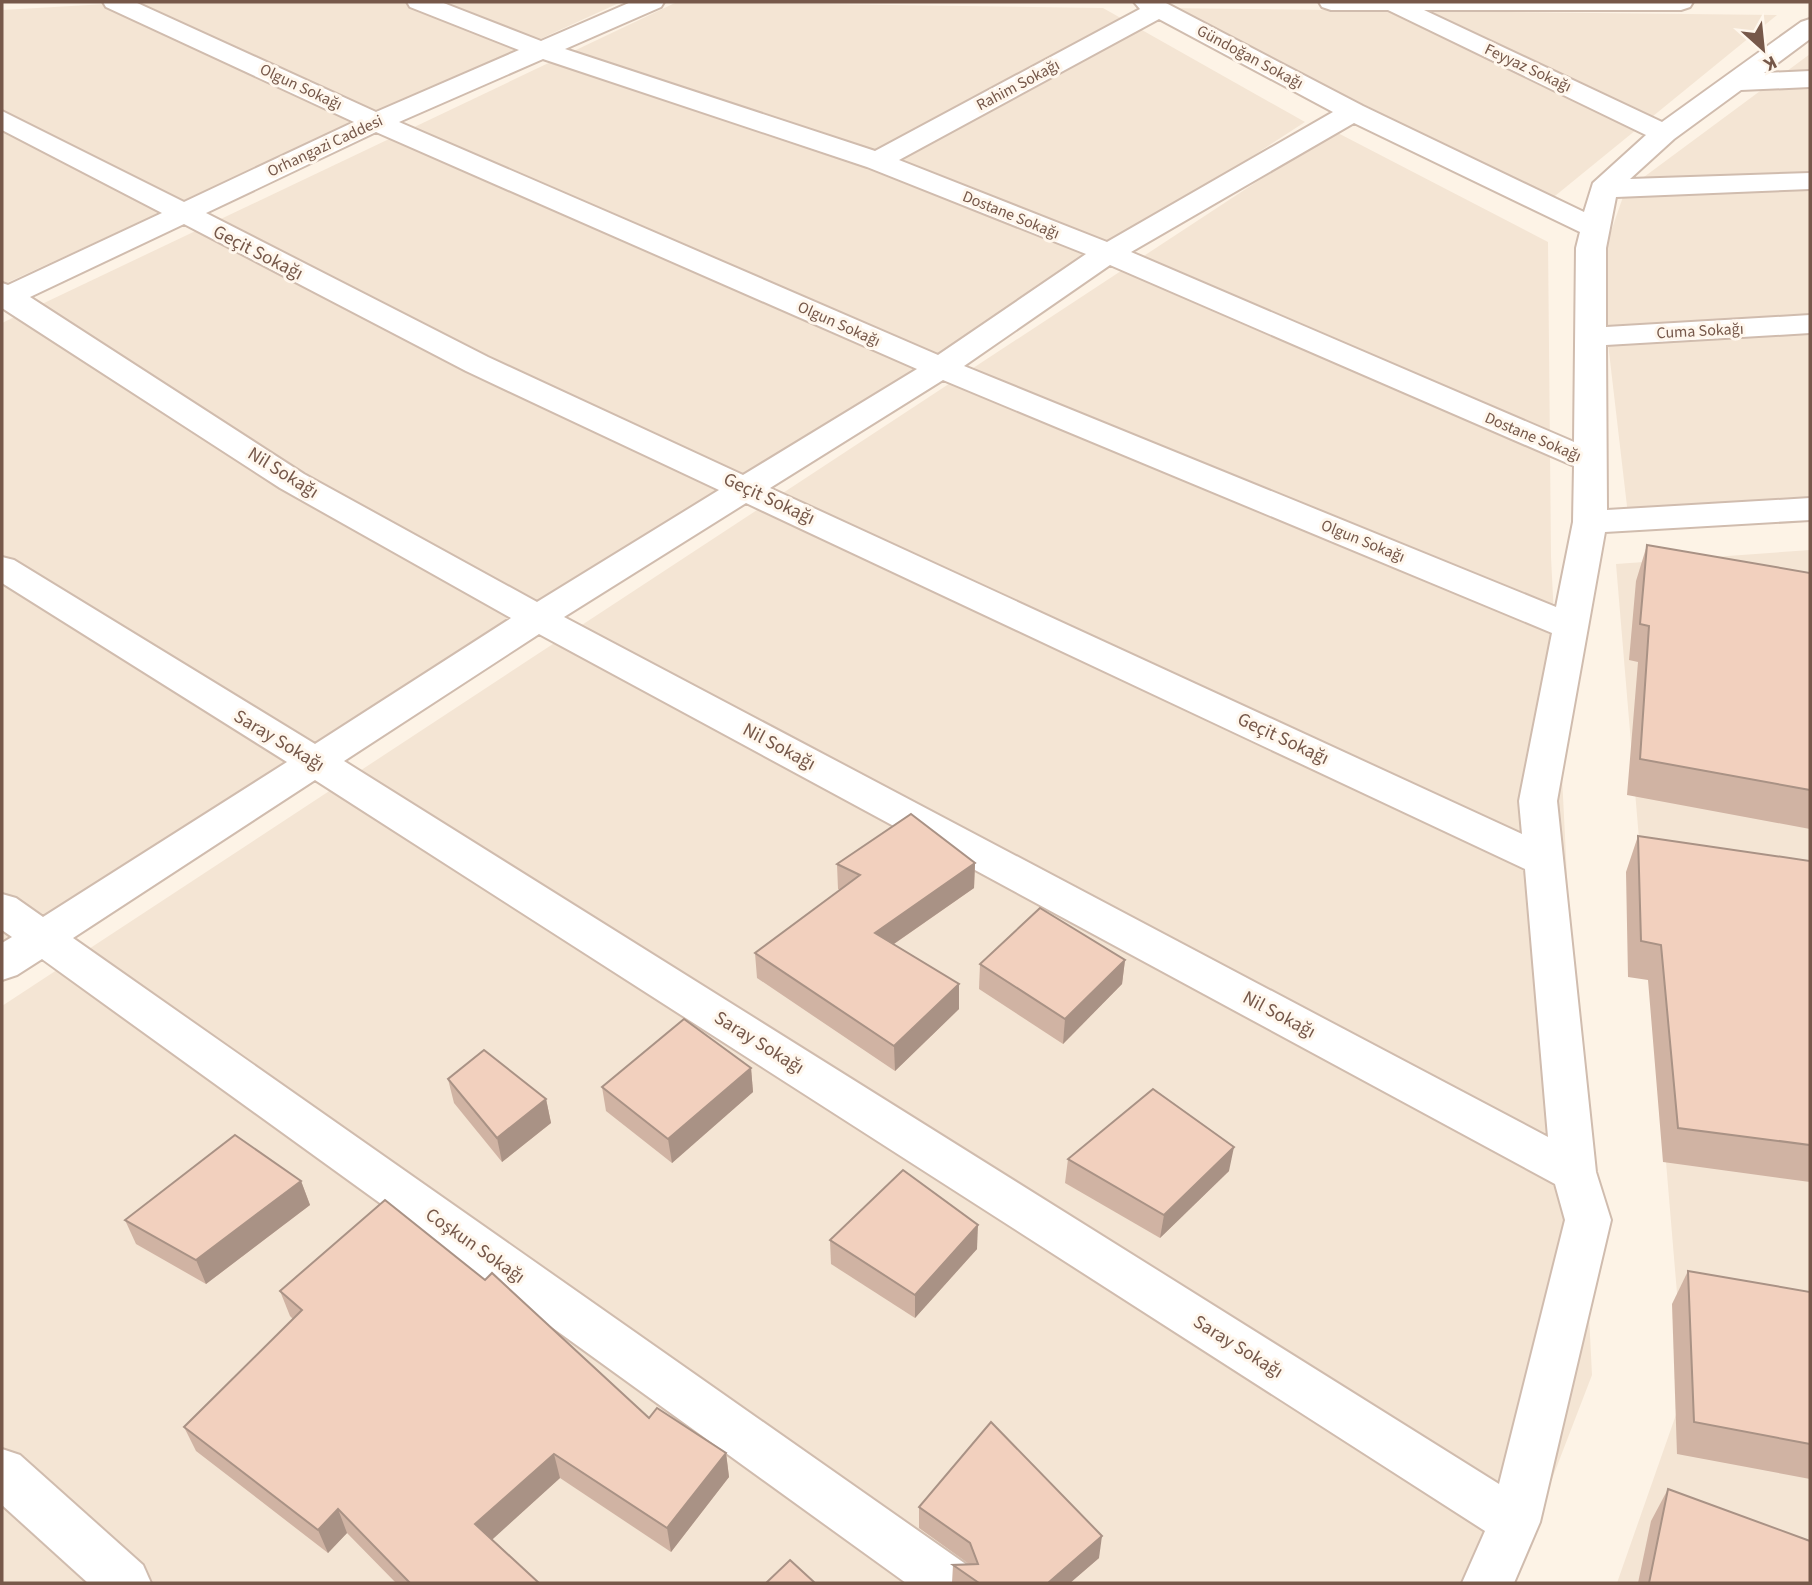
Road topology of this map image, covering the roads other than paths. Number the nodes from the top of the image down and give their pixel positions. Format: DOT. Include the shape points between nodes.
graph roads {
  1 [pos="115,2"];
  2 [pos="419,2"];
  3 [pos="652,2"];
  4 [pos="1331,2"];
  5 [pos="1681,2"];
  6 [pos="1392,4"];
  7 [pos="1152,5"];
  8 [pos="1810,27"];
  9 [pos="542,50"];
  10 [pos="1810,79"];
  11 [pos="1734,82"];
  12 [pos="1353,112"];
  13 [pos="2,119"];
  14 [pos="376,122"];
  15 [pos="1664,133"];
  16 [pos="877,161"];
  17 [pos="1810,181"];
  18 [pos="1603,190"];
  19 [pos="181,214"];
  20 [pos="1595,228"];
  21 [pos="1108,253"];
  22 [pos="4,295"];
  23 [pos="1810,324"];
  24 [pos="1591,337"];
  25 [pos="941,368"];
  26 [pos="1590,461"];
  27 [pos="745,488"];
  28 [pos="1810,509"];
  29 [pos="1590,522"];
  30 [pos="2,568"];
  31 [pos="540,619"];
  32 [pos="1571,627"];
  33 [pos="316,762"];
  34 [pos="1545,862"];
  35 [pos="2,909"];
  36 [pos="42,938"];
  37 [pos="2,964"];
  38 [pos="1574,1172"];
  39 [pos="2,1472"];
  40 [pos="1515,1522"];
  41 [pos="125,1583"];
  42 [pos="949,1583"];
  43 [pos="1488,1583"];
  1 -- 14 [label="street, Olgun Sokağı"];
  2 -- 9 [label="street, Dostane Sokağı"];
  3 -- 9 [label="street, Orhangazi Caddesi"];
  4 -- 6 [label="street"];
  5 -- 6 [label="street"];
  6 -- 15 [label="street, Feyyaz Sokağı"];
  7 -- 12 [label="street, Gündoğan Sokağı"];
  7 -- 16 [label="street, Rahim Sokağı"];
  8 -- 11 [label="street"];
  9 -- 14 [label="street, Orhangazi Caddesi"];
  9 -- 16 [label="street, Dostane Sokağı"];
  10 -- 11 [label="street"];
  11 -- 15 [label="street"];
  12 -- 20 [label="street, Gündoğan Sokağı"];
  12 -- 21 [label="street"];
  13 -- 19 [label="street, Geçit Sokağı"];
  14 -- 19 [label="street, Orhangazi Caddesi"];
  14 -- 25 [label="street, Olgun Sokağı"];
  15 -- 18 [label="street"];
  16 -- 21 [label="street, Dostane Sokağı"];
  17 -- 18 [label="street"];
  18 -- 20 [label="street"];
  19 -- 22 [label="street, Orhangazi Caddesi"];
  19 -- 27 [label="street, Geçit Sokağı" via="477,364"];
  20 -- 24 [label="street"];
  21 -- 25 [label="street"];
  21 -- 26 [label="street, Dostane Sokağı"];
  22 -- 31 [label="street, Nil Sokağı" via="292,481"];
  23 -- 24 [label="street, Cuma Sokağı"];
  24 -- 26 [label="street"];
  25 -- 27 [label="street"];
  25 -- 32 [label="street, Olgun Sokağı"];
  26 -- 29 [label="street"];
  27 -- 31 [label="street"];
  27 -- 34 [label="street, Geçit Sokağı"];
  28 -- 29 [label="street"];
  29 -- 32 [label="street"];
  30 -- 33 [label="street, Saray Sokağı"];
  31 -- 33 [label="street"];
  31 -- 38 [label="street, Nil Sokağı"];
  32 -- 34 [label="street" via="1538,801"];
  33 -- 36 [label="street"];
  33 -- 40 [label="street, Saray Sokağı"];
  34 -- 38 [label="street"];
  35 -- 36 [label="street, Coşkun Sokağı"];
  36 -- 37 [label="street"];
  36 -- 42 [label="street, Coşkun Sokağı"];
  38 -- 40 [label="street" via="1588,1220"];
  39 -- 41 [label="street"];
  40 -- 43 [label="street"];
}
